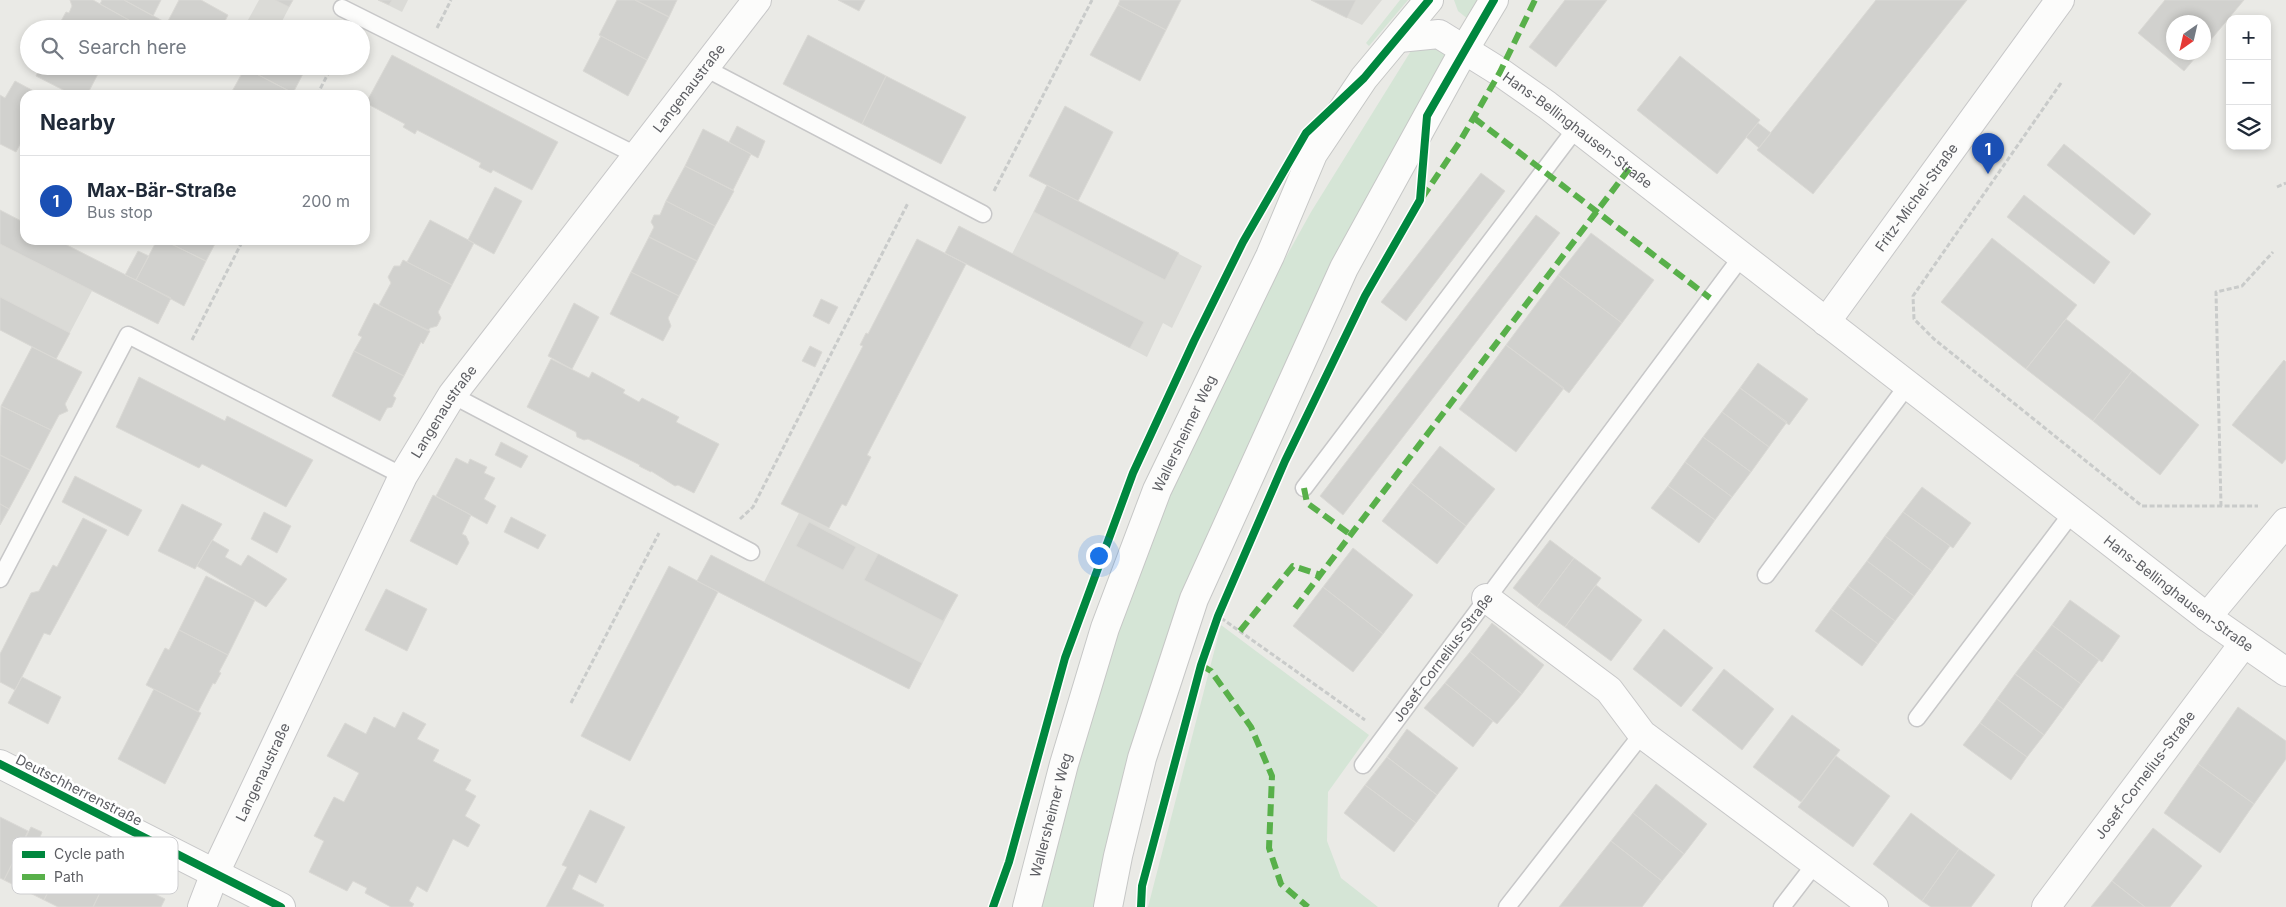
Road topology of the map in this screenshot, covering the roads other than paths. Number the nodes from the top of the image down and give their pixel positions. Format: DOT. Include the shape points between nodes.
graph roads {
  1 [pos="757,0"];
  2 [pos="1429,0"];
  3 [pos="1494,0"];
  4 [pos="2060,0"];
  5 [pos="342,8"];
  6 [pos="366,20"];
  7 [pos="370,22"];
  8 [pos="1399,38"];
  9 [pos="1464,50"];
  10 [pos="705,68"];
  11 [pos="1577,127"];
  12 [pos="638,156"];
  13 [pos="982,214"];
  14 [pos="1742,256"];
  15 [pos="1826,322"];
  16 [pos="1907,386"];
  17 [pos="452,395"];
  18 [pos="403,476"];
  19 [pos="1304,488"];
  20 [pos="2072,513"];
  21 [pos="2277,514"];
  22 [pos="752,552"];
  23 [pos="1766,575"];
  24 [pos="0,579"];
  25 [pos="1486,598"];
  26 [pos="2207,617"];
  27 [pos="2244,643"];
  28 [pos="2286,672"];
  29 [pos="1917,718"];
  30 [pos="1642,734"];
  31 [pos="0,764"];
  32 [pos="1363,765"];
  33 [pos="144,837"];
  34 [pos="178,854"];
  35 [pos="1815,864"];
  36 [pos="215,873"];
  37 [pos="202,907"];
  38 [pos="281,907"];
  39 [pos="1027,907"];
  40 [pos="1108,907"];
  41 [pos="1507,907"];
  42 [pos="1782,907"];
  43 [pos="1874,907"];
  44 [pos="2046,907"];
  1 -- 10 [label="street, Langenaustraße"];
  2 -- 8 [label="street, Wallersheimer Weg"];
  3 -- 9 [label="street"];
  4 -- 15 [label="street, Fritz-Michel-Straße"];
  5 -- 6 [label="lane"];
  7 -- 12 [label="lane"];
  8 -- 9 [label="street, Hans-Bellinghausen-Straße" via="1439,34"];
  8 -- 39 [label="street, Wallersheimer Weg" via="1364,78 1314,154 1270,256 1157,490 1105,628 1064,764"];
  9 -- 11 [label="street, Hans-Bellinghausen-Straße"];
  9 -- 40 [label="street" via="1344,268 1194,598 1142,758"];
  10 -- 12 [label="street, Langenaustraße"];
  10 -- 13 [label="lane"];
  11 -- 14 [label="street, Hans-Bellinghausen-Straße"];
  11 -- 19 [label="lane"];
  12 -- 17 [label="street, Langenaustraße"];
  14 -- 15 [label="street, Hans-Bellinghausen-Straße"];
  14 -- 25 [label="lane"];
  15 -- 16 [label="street, Hans-Bellinghausen-Straße"];
  16 -- 20 [label="street, Hans-Bellinghausen-Straße"];
  16 -- 23 [label="lane"];
  17 -- 18 [label="street, Langenaustraße"];
  17 -- 22 [label="lane"];
  18 -- 24 [label="lane" via="128,335"];
  18 -- 36 [label="street, Langenaustraße"];
  20 -- 26 [label="street, Hans-Bellinghausen-Straße"];
  20 -- 29 [label="lane"];
  21 -- 26 [label="street"];
  25 -- 30 [label="street, Josef-Cornelius-Straße" via="1609,690"];
  25 -- 32 [label="lane, Josef-Cornelius-Straße"];
  26 -- 27 [label="street, Hans-Bellinghausen-Straße"];
  27 -- 28 [label="street, Hans-Bellinghausen-Straße"];
  27 -- 44 [label="street, Josef-Cornelius-Straße"];
  30 -- 35 [label="street, Josef-Cornelius-Straße"];
  30 -- 41 [label="lane"];
  31 -- 33 [label="street, Deutschherrenstraße"];
  34 -- 36 [label="street, Deutschherrenstraße"];
  35 -- 42 [label="lane"];
  35 -- 43 [label="street, Josef-Cornelius-Straße"];
  36 -- 37 [label="street, Langenaustraße"];
  36 -- 38 [label="street, Deutschherrenstraße"];
}
